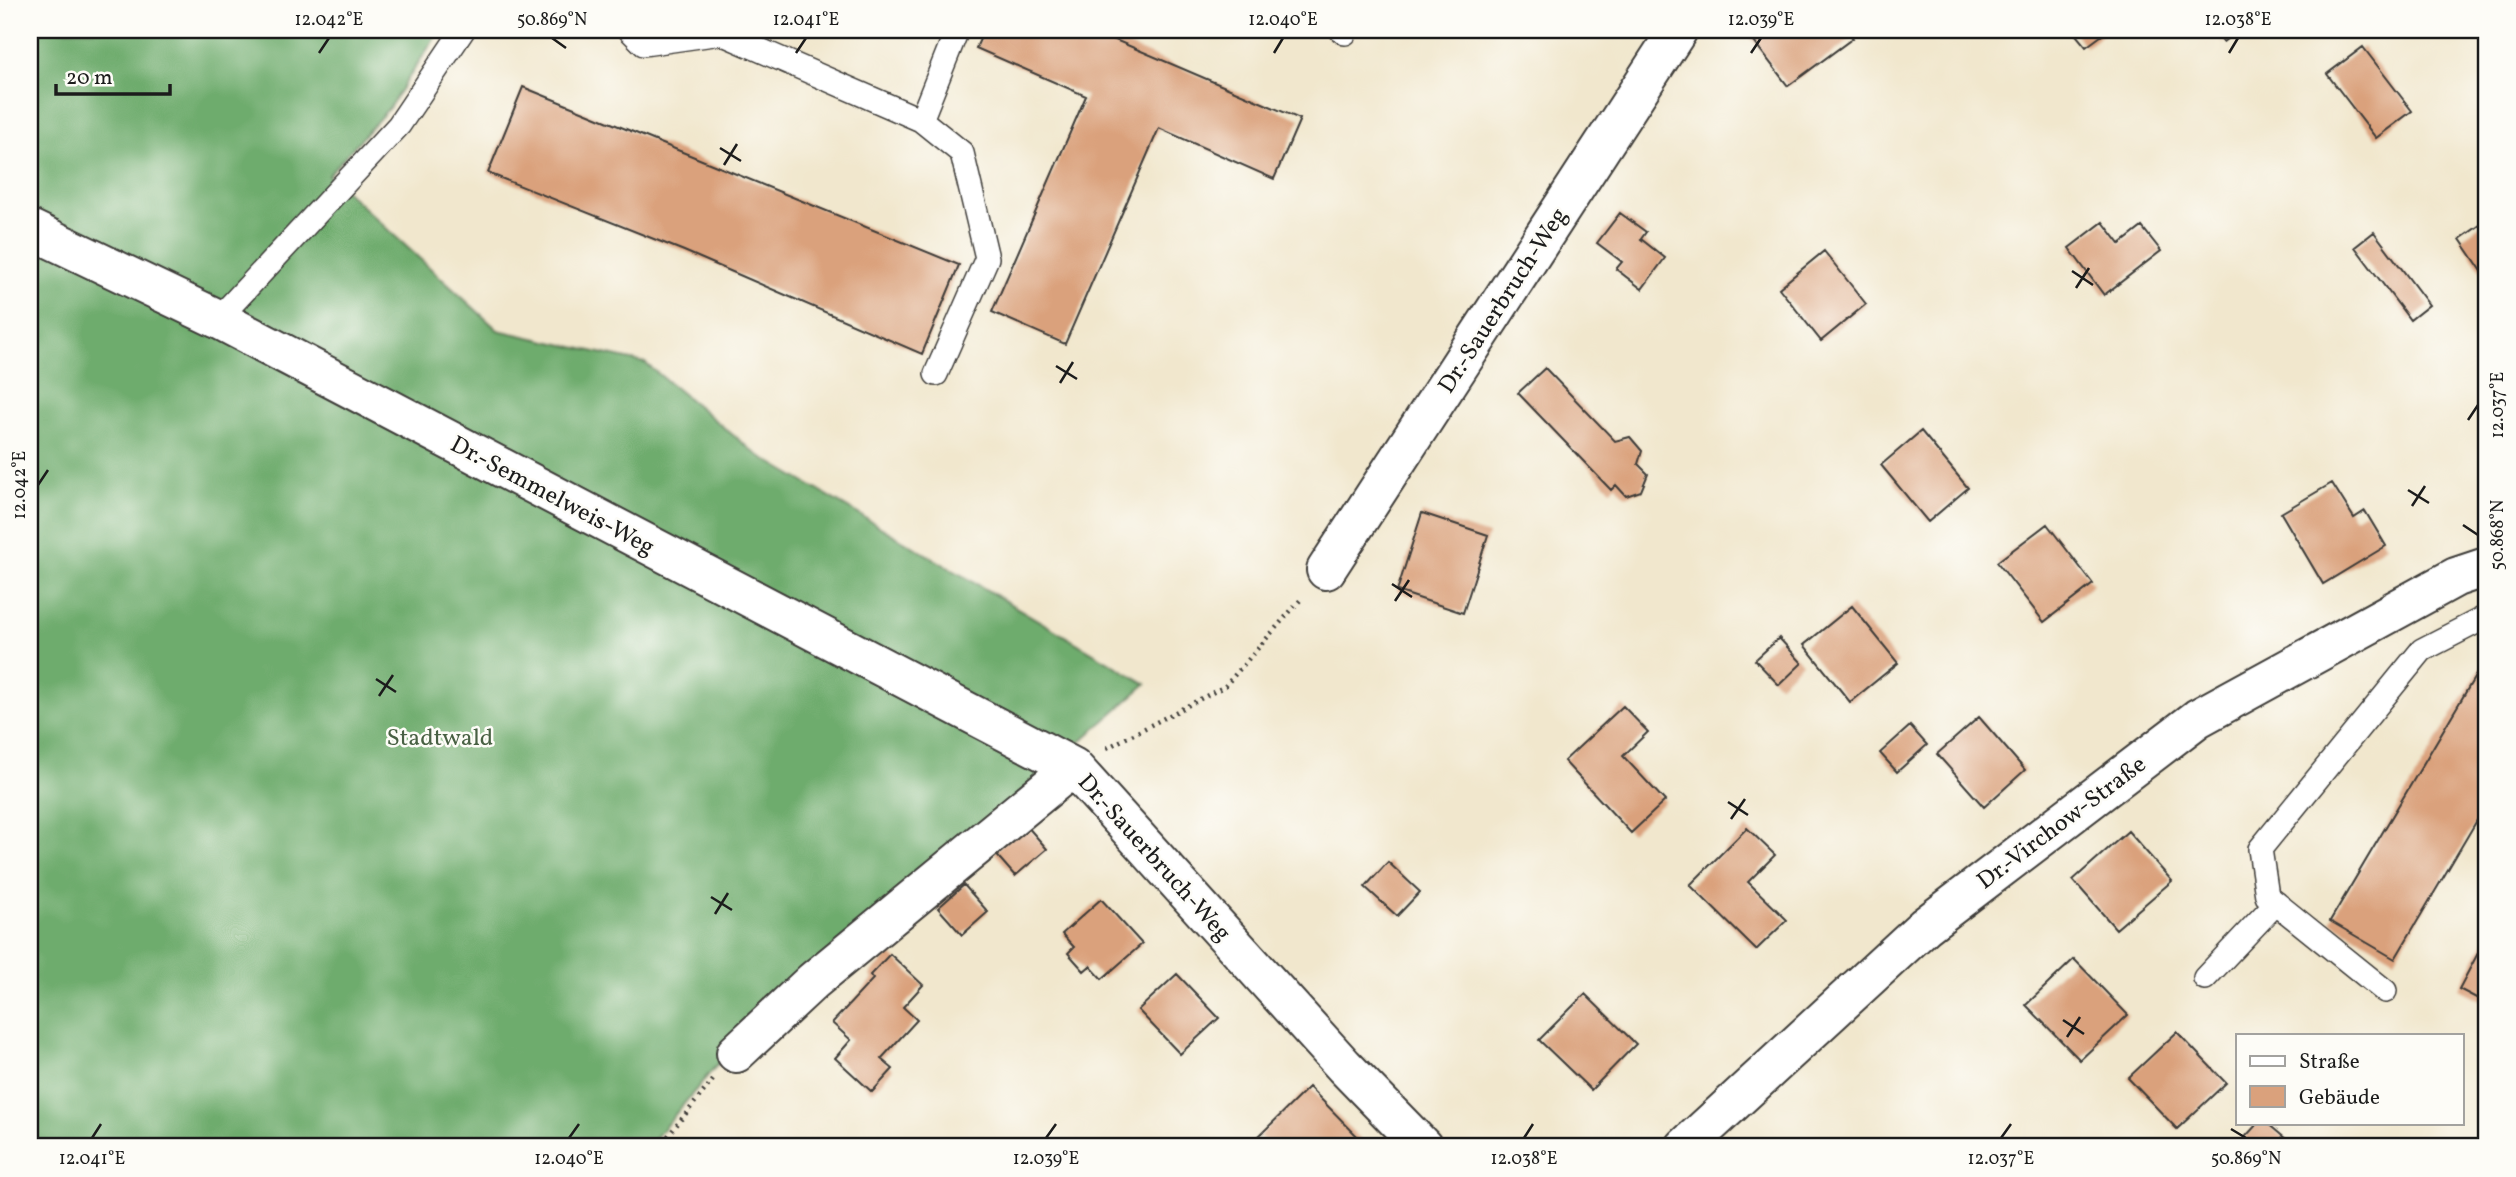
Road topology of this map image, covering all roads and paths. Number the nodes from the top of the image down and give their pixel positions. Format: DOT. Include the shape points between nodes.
graph roads {
  1 [pos="463,30"];
  2 [pos="631,30"];
  3 [pos="957,30"];
  4 [pos="1678,30"];
  5 [pos="921,120"];
  6 [pos="30,229"];
  7 [pos="218,320"];
  8 [pos="936,374"];
  9 [pos="2486,567"];
  10 [pos="1326,570"];
  11 [pos="2486,617"];
  12 [pos="1073,767"];
  13 [pos="2276,903"];
  14 [pos="2205,978"];
  15 [pos="2385,991"];
  16 [pos="736,1053"];
  17 [pos="659,1147"];
  18 [pos="1423,1147"];
  19 [pos="1685,1147"];
  1 -- 7 [label="lane" via="399,125"];
  2 -- 5 [label="lane" via="644,44 722,33"];
  3 -- 5 [label="lane"];
  4 -- 10 [label="street, Dr.-Sauerbruch-Weg"];
  5 -- 8 [label="lane" via="962,153 987,258"];
  6 -- 7 [label="street, Dr.-Semmelweis-Weg"];
  7 -- 12 [label="street, Dr.-Semmelweis-Weg"];
  9 -- 19 [label="street, Dr.-Virchow-Straße" via="2456,577 2198,718 1925,926"];
  10 -- 12 [label="path" via="1225,686"];
  11 -- 13 [label="lane" via="2422,650 2260,849 2267,896"];
  12 -- 16 [label="street, Dr.-Sauerbruch-Weg" via="813,981"];
  12 -- 18 [label="street, Dr.-Sauerbruch-Weg"];
  13 -- 14 [label="lane"];
  13 -- 15 [label="lane"];
  16 -- 17 [label="path"];
}
